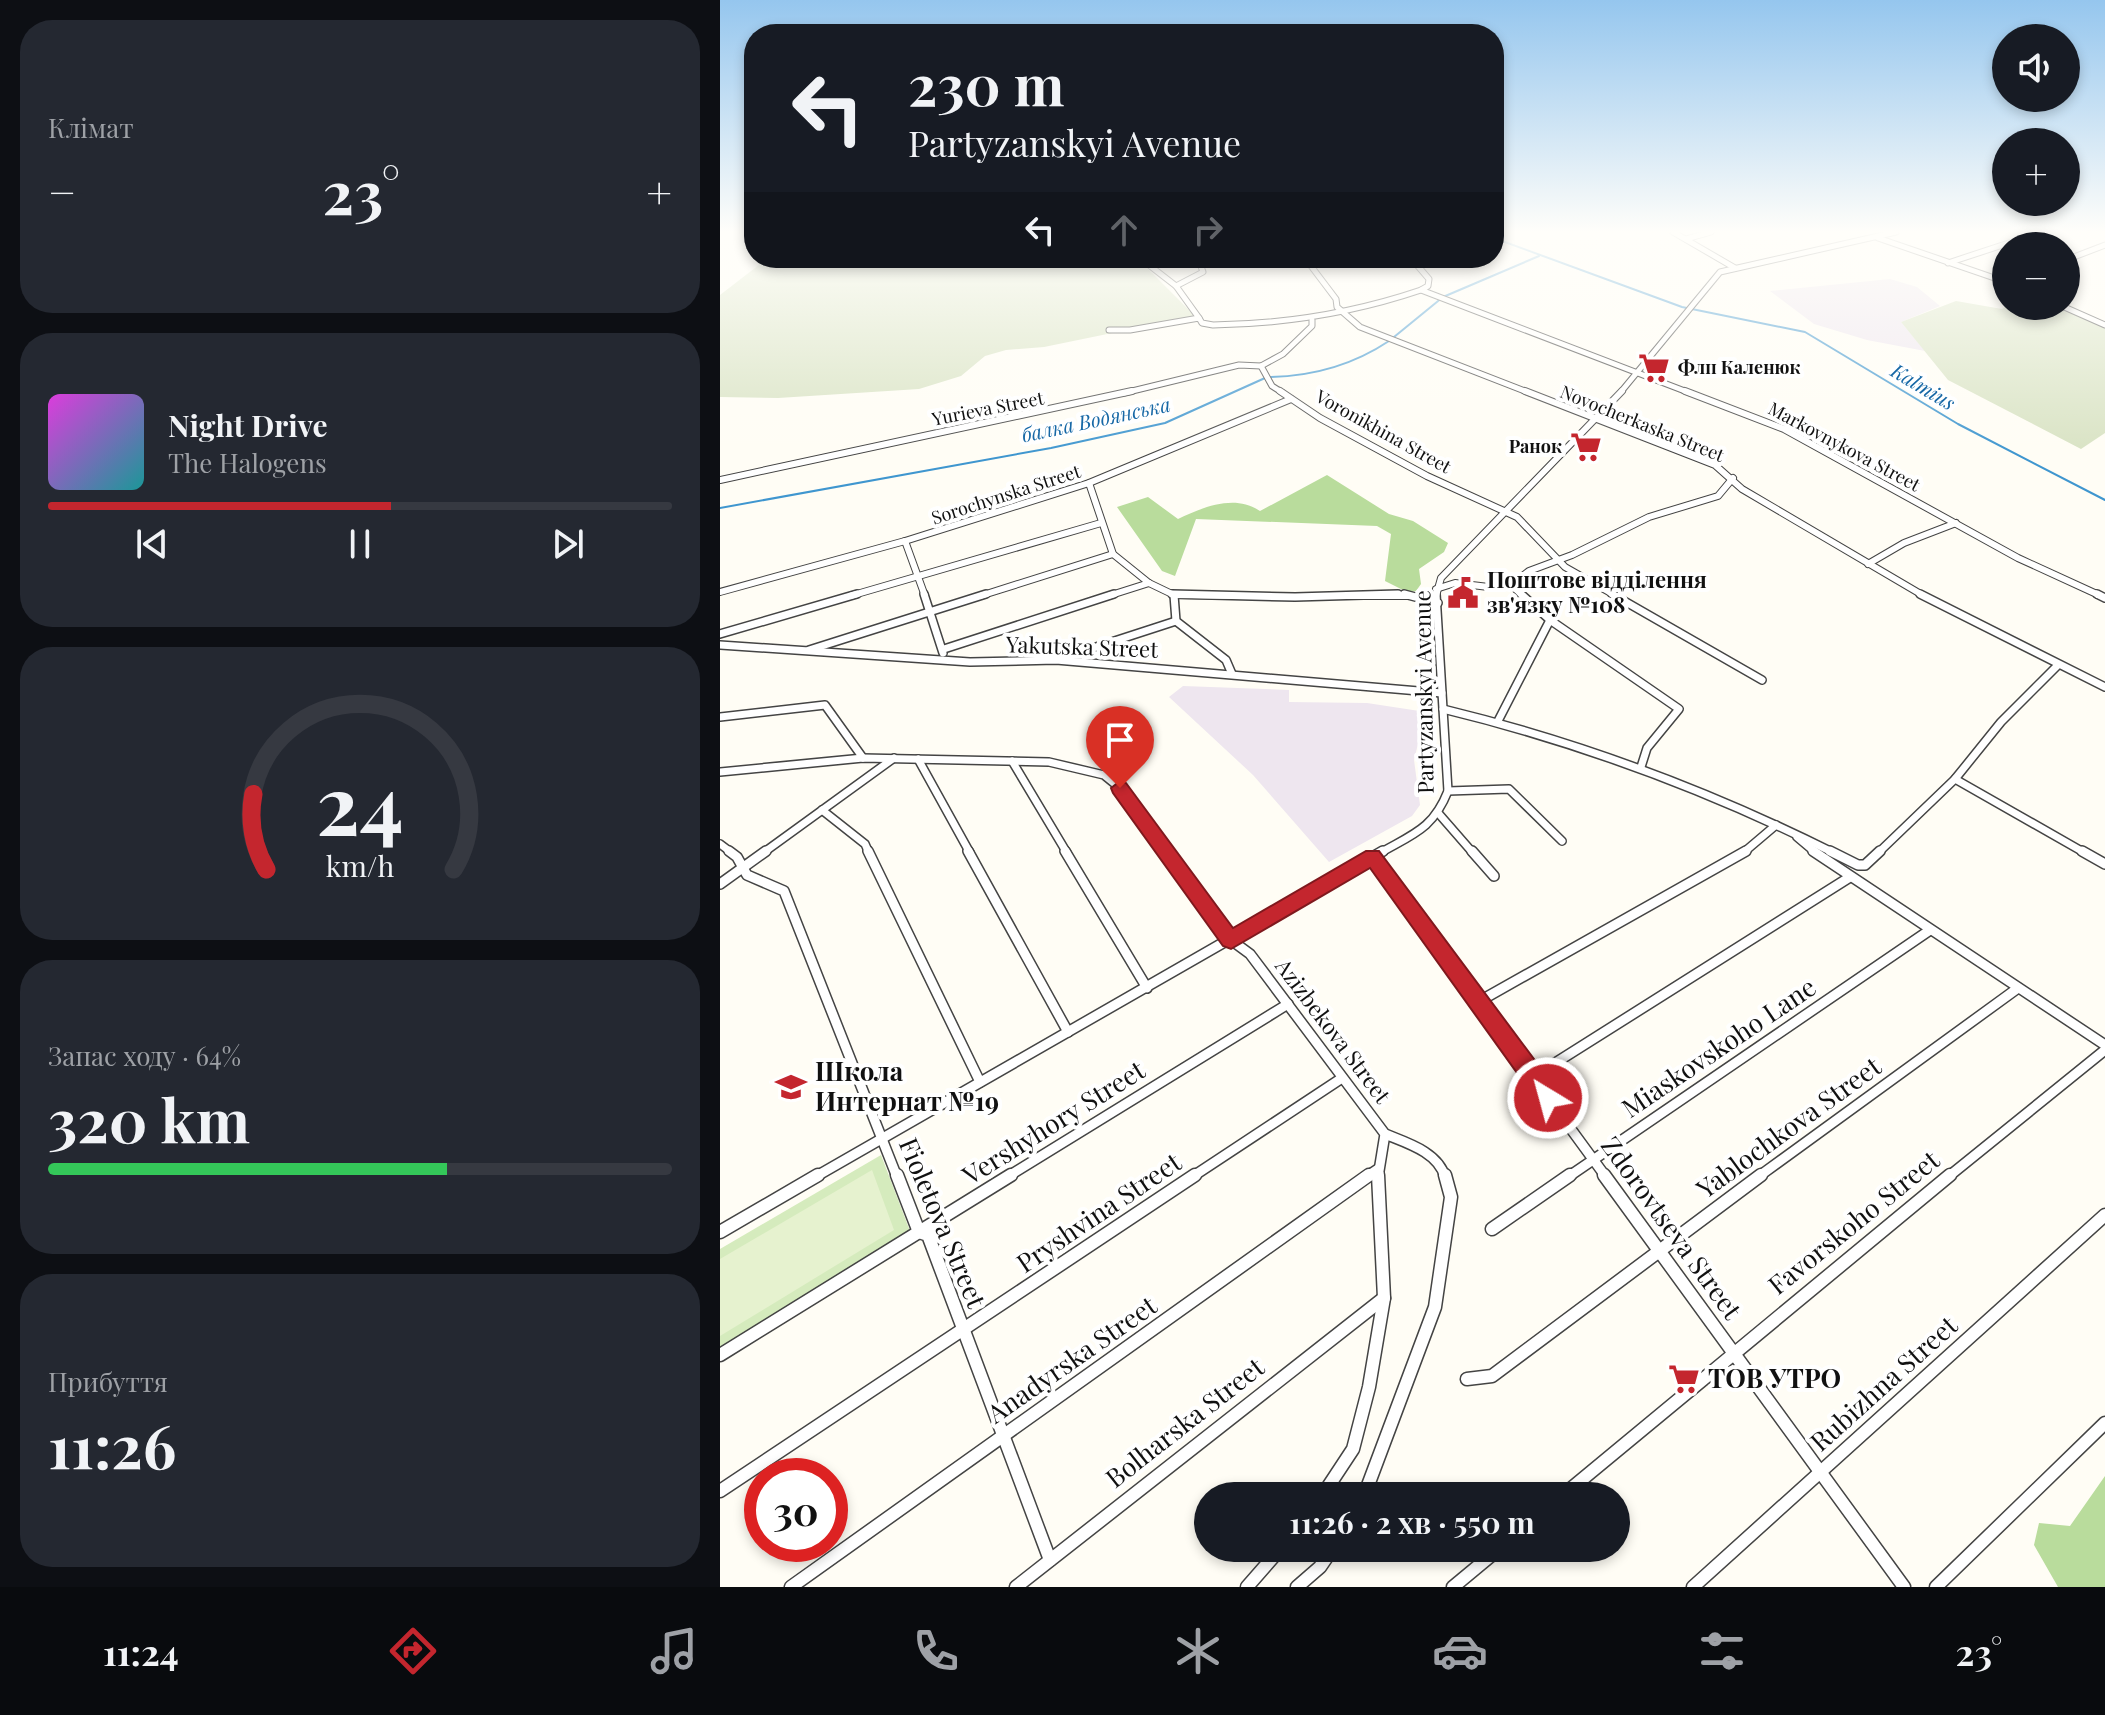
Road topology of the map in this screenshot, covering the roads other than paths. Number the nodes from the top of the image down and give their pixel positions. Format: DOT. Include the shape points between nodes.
graph roads {
  1 [pos="1190,306"];
  2 [pos="1340,306"];
  3 [pos="1368,306"];
  4 [pos="1463,306"];
  5 [pos="1690,306"];
  6 [pos="1345,313"];
  7 [pos="2080,314"];
  8 [pos="1199,318"];
  9 [pos="1312,320"];
  10 [pos="1170,323"];
  11 [pos="1213,325"];
  12 [pos="2105,325"];
  13 [pos="1109,330"];
  14 [pos="1261,366"];
  15 [pos="1638,374"];
  16 [pos="1291,399"];
  17 [pos="1595,418"];
  18 [pos="1733,478"];
  19 [pos="720,480"];
  20 [pos="1089,483"];
  21 [pos="1504,512"];
  22 [pos="1101,523"];
  23 [pos="1956,523"];
  24 [pos="905,541"];
  25 [pos="1113,554"];
  26 [pos="1558,559"];
  27 [pos="1868,564"];
  28 [pos="917,575"];
  29 [pos="1149,583"];
  30 [pos="1511,585"];
  31 [pos="1436,589"];
  32 [pos="720,592"];
  33 [pos="1174,595"];
  34 [pos="2105,598"];
  35 [pos="1438,603"];
  36 [pos="930,611"];
  37 [pos="1550,620"];
  38 [pos="1176,621"];
  39 [pos="720,634"];
  40 [pos="720,645"];
  41 [pos="944,649"];
  42 [pos="804,651"];
  43 [pos="1056,660"];
  44 [pos="940,661"];
  45 [pos="2058,665"];
  46 [pos="1232,674"];
  47 [pos="1762,680"];
  48 [pos="2105,687"];
  49 [pos="1442,693"];
  50 [pos="1443,709"];
  51 [pos="720,717"];
  52 [pos="1498,721"];
  53 [pos="863,758"];
  54 [pos="894,758"];
  55 [pos="918,759"];
  56 [pos="1012,761"];
  57 [pos="1641,767"];
  58 [pos="720,772"];
  59 [pos="1955,779"];
  60 [pos="1448,791"];
  61 [pos="822,810"];
  62 [pos="1439,814"];
  63 [pos="1776,825"];
  64 [pos="1788,829"];
  65 [pos="1562,841"];
  66 [pos="720,844"];
  67 [pos="1372,857"];
  68 [pos="2105,864"];
  69 [pos="743,867"];
  70 [pos="1494,876"];
  71 [pos="1850,877"];
  72 [pos="720,884"];
  73 [pos="1930,930"];
  74 [pos="1231,940"];
  75 [pos="1147,988"];
  76 [pos="2018,988"];
  77 [pos="1478,1002"];
  78 [pos="1288,1004"];
  79 [pos="1068,1032"];
  80 [pos="2105,1048"];
  81 [pos="1533,1077"];
  82 [pos="1342,1078"];
  83 [pos="980,1082"];
  84 [pos="1385,1134"];
  85 [pos="882,1138"];
  86 [pos="1595,1159"];
  87 [pos="1378,1169"];
  88 [pos="2105,1215"];
  89 [pos="1492,1229"];
  90 [pos="720,1232"];
  91 [pos="919,1232"];
  92 [pos="1660,1249"];
  93 [pos="1384,1298"];
  94 [pos="962,1330"];
  95 [pos="1734,1351"];
  96 [pos="720,1355"];
  97 [pos="1467,1379"];
  98 [pos="2105,1423"];
  99 [pos="1002,1437"];
  100 [pos="1820,1471"];
  101 [pos="1331,1482"];
  102 [pos="1369,1482"];
  103 [pos="1579,1482"];
  104 [pos="720,1491"];
  105 [pos="1050,1560"];
  106 [pos="1269,1562"];
  107 [pos="1323,1562"];
  108 [pos="1483,1562"];
  109 [pos="791,1587"];
  110 [pos="1016,1587"];
  111 [pos="1247,1587"];
  112 [pos="1297,1587"];
  113 [pos="1453,1587"];
  114 [pos="1693,1587"];
  115 [pos="1904,1587"];
  116 [pos="1936,1587"];
  1 -- 8 [label="street"];
  2 -- 6 [label="street, Novocherkaska Street"];
  3 -- 6 [label="street"];
  4 -- 15 [label="street, Markovnykova Street"];
  5 -- 15 [label="street, Partyzanskyi Avenue"];
  6 -- 9 [label="street"];
  6 -- 17 [label="street, Novocherkaska Street" via="1360,327 1390,340"];
  7 -- 12 [label="street"];
  8 -- 10 [label="street"];
  8 -- 11 [label="street"];
  9 -- 11 [label="street"];
  9 -- 14 [label="street" via="1288,353"];
  10 -- 11 [label="street"];
  10 -- 13 [label="street"];
  14 -- 16 [label="street, Voronikhina Street"];
  14 -- 19 [label="street, Yurieva Street" via="1239,365"];
  15 -- 17 [label="street, Partyzanskyi Avenue"];
  15 -- 23 [label="street, Markovnykova Street" via="1784,429"];
  16 -- 20 [label="street, Sorochynska Street"];
  16 -- 21 [label="street, Voronikhina Street" via="1427,476"];
  17 -- 18 [label="street, Novocherkaska Street" via="1715,465"];
  17 -- 21 [label="street, Partyzanskyi Avenue"];
  18 -- 26 [label="street" via="1718,496 1649,517"];
  18 -- 27 [label="street, Novocherkaska Street" via="1742,489"];
  20 -- 22 [label="street"];
  20 -- 24 [label="street, Sorochynska Street"];
  21 -- 26 [label="street, Voronikhina Street" via="1517,517"];
  21 -- 31 [label="street, Partyzanskyi Avenue"];
  22 -- 25 [label="street"];
  22 -- 28 [label="street"];
  23 -- 27 [label="street"];
  23 -- 34 [label="street, Markovnykova Street"];
  24 -- 28 [label="street"];
  24 -- 32 [label="street, Sorochynska Street"];
  25 -- 29 [label="street"];
  25 -- 36 [label="street"];
  26 -- 30 [label="street"];
  26 -- 47 [label="street, Voronikhina Street"];
  27 -- 45 [label="street, Novocherkaska Street"];
  28 -- 36 [label="street"];
  28 -- 39 [label="street"];
  29 -- 33 [label="street"];
  29 -- 41 [label="street"];
  30 -- 31 [label="street" via="1455,583"];
  30 -- 37 [label="street"];
  31 -- 35 [label="street, Partyzanskyi Avenue"];
  33 -- 35 [label="street" via="1403,594"];
  33 -- 38 [label="street"];
  35 -- 49 [label="street, Partyzanskyi Avenue"];
  36 -- 41 [label="street"];
  36 -- 42 [label="street"];
  37 -- 52 [label="street"];
  37 -- 57 [label="street" via="1679,709 1647,748"];
  38 -- 43 [label="street"];
  38 -- 46 [label="street" via="1226,660"];
  40 -- 42 [label="street, Yakutska Street"];
  41 -- 44 [label="street"];
  42 -- 44 [label="street, Yakutska Street"];
  43 -- 44 [label="street, Yakutska Street"];
  43 -- 46 [label="street, Yakutska Street"];
  45 -- 48 [label="street, Novocherkaska Street"];
  45 -- 59 [label="street" via="2001,722"];
  46 -- 49 [label="street, Yakutska Street"];
  49 -- 50 [label="street, Partyzanskyi Avenue"];
  50 -- 52 [label="street"];
  50 -- 60 [label="street, Partyzanskyi Avenue"];
  51 -- 53 [label="street" via="825,705"];
  52 -- 57 [label="street"];
  53 -- 54 [label="street, Azizbekova Street"];
  53 -- 58 [label="street, Azizbekova Street"];
  54 -- 55 [label="street, Azizbekova Street"];
  54 -- 61 [label="street"];
  55 -- 56 [label="street, Azizbekova Street"];
  55 -- 79 [label="street"];
  56 -- 74 [label="street, Azizbekova Street" via="1079,767 1113,781"];
  56 -- 75 [label="street"];
  57 -- 63 [label="street"];
  59 -- 64 [label="street" via="1865,865"];
  59 -- 68 [label="street"];
  60 -- 62 [label="street, Partyzanskyi Avenue"];
  60 -- 65 [label="street" via="1509,789"];
  61 -- 69 [label="street"];
  61 -- 83 [label="street" via="865,844"];
  62 -- 67 [label="street, Partyzanskyi Avenue"];
  62 -- 70 [label="street"];
  63 -- 64 [label="street"];
  63 -- 77 [label="street" via="1753,847"];
  64 -- 71 [label="street"];
  66 -- 69 [label="street, Fioletova Street"];
  67 -- 74 [label="street, Partyzanskyi Avenue"];
  67 -- 77 [label="street, Zdorovtseva Street"];
  69 -- 72 [label="street"];
  69 -- 85 [label="street, Fioletova Street" via="747,875 784,891"];
  71 -- 73 [label="street"];
  71 -- 81 [label="street"];
  73 -- 76 [label="street"];
  73 -- 86 [label="street, Miaskovskoho Lane"];
  74 -- 75 [label="street, Partyzanskyi Avenue"];
  74 -- 78 [label="street, Azizbekova Street" via="1250,954"];
  75 -- 79 [label="street, Partyzanskyi Avenue"];
  76 -- 80 [label="street"];
  76 -- 92 [label="street, Yablochkova Street"];
  77 -- 81 [label="street, Zdorovtseva Street"];
  78 -- 82 [label="street, Azizbekova Street"];
  78 -- 91 [label="street, Vershyhory Street"];
  79 -- 83 [label="street, Partyzanskyi Avenue"];
  80 -- 95 [label="street, Favorskoho Street"];
  81 -- 86 [label="street, Zdorovtseva Street"];
  82 -- 84 [label="street, Azizbekova Street"];
  82 -- 94 [label="street, Pryshvina Street"];
  83 -- 85 [label="street, Partyzanskyi Avenue"];
  84 -- 87 [label="street, Azizbekova Street"];
  84 -- 102 [label="street" via="1419,1147 1443,1169 1451,1197 1435,1307"];
  85 -- 90 [label="street, Partyzanskyi Avenue"];
  85 -- 91 [label="street, Fioletova Street"];
  86 -- 89 [label="street, Miaskovskoho Lane"];
  86 -- 92 [label="street, Zdorovtseva Street"];
  87 -- 93 [label="street, Azizbekova Street"];
  87 -- 99 [label="street, Anadyrska Street"];
  88 -- 100 [label="street, Rubizhna Street"];
  91 -- 94 [label="street, Fioletova Street" via="928,1235"];
  91 -- 96 [label="street, Vershyhory Street"];
  92 -- 95 [label="street, Zdorovtseva Street"];
  92 -- 97 [label="street, Yablochkova Street" via="1492,1376"];
  93 -- 101 [label="street, Azizbekova Street" via="1353,1449"];
  93 -- 105 [label="street, Bolharska Street"];
  94 -- 99 [label="street, Fioletova Street"];
  94 -- 104 [label="street, Pryshvina Street"];
  95 -- 100 [label="street, Zdorovtseva Street"];
  95 -- 103 [label="street, Favorskoho Street"];
  98 -- 116 [label="street"];
  99 -- 105 [label="street, Fioletova Street"];
  99 -- 109 [label="street, Anadyrska Street"];
  100 -- 114 [label="street, Rubizhna Street"];
  100 -- 115 [label="street, Zdorovtseva Street"];
  105 -- 110 [label="street, Bolharska Street"];
  106 -- 111 [label="street"];
  107 -- 112 [label="street"];
  108 -- 113 [label="street"];
}
